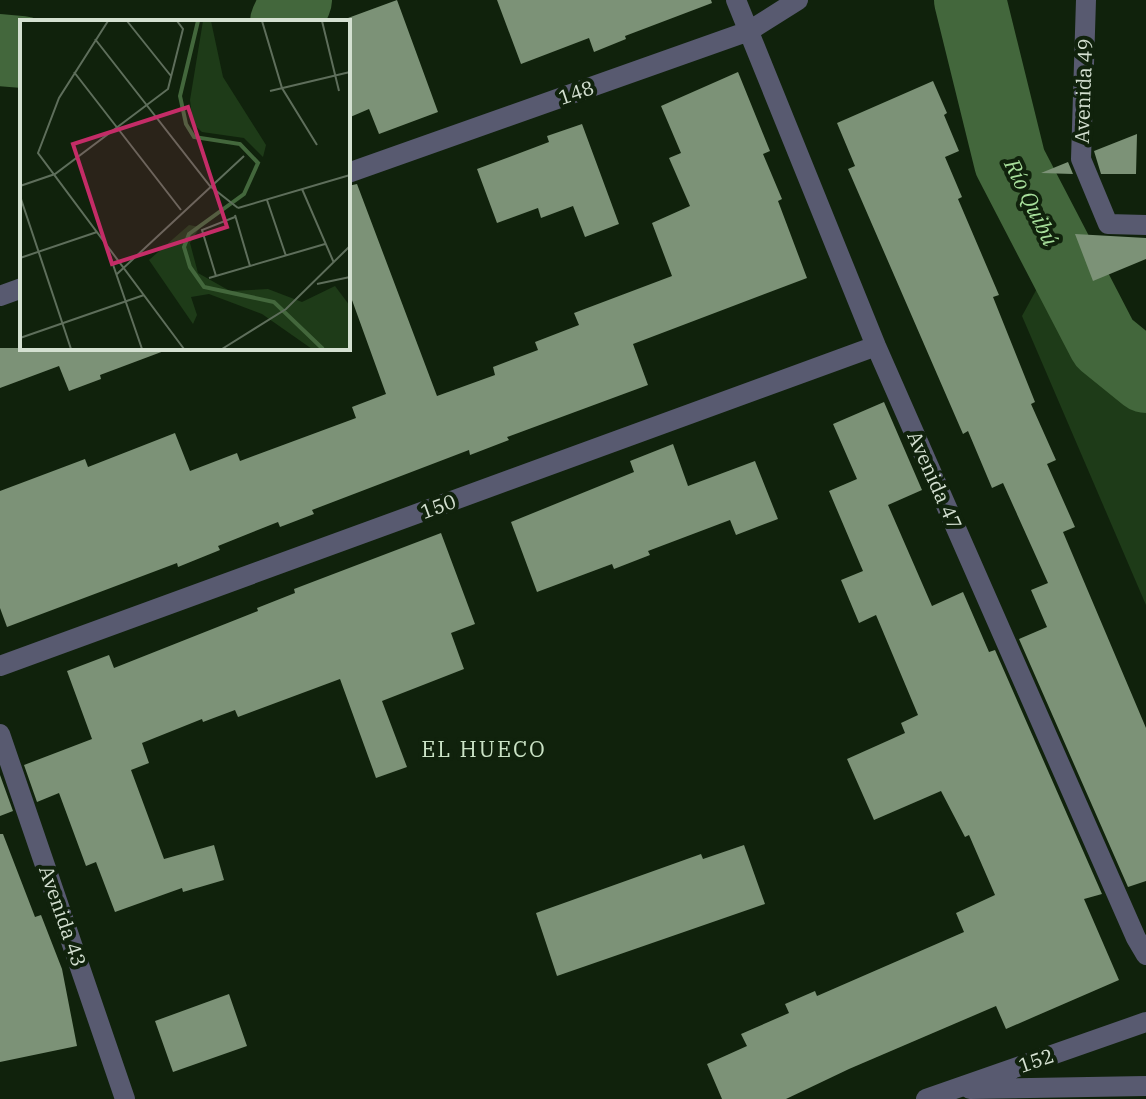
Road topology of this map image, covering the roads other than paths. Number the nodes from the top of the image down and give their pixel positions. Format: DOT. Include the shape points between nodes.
graph roads {
  1 [pos="736,0"];
  2 [pos="798,0"];
  3 [pos="1086,0"];
  4 [pos="749,31"];
  5 [pos="350,172"];
  6 [pos="1146,225"];
  7 [pos="20,289"];
  8 [pos="0,296"];
  9 [pos="876,346"];
  10 [pos="0,666"];
  11 [pos="0,734"];
  12 [pos="1146,955"];
  13 [pos="1146,1022"];
  14 [pos="1146,1086"];
  15 [pos="951,1090"];
  16 [pos="125,1099"];
  17 [pos="926,1099"];
  1 -- 4 [label="street, Avenida 47"];
  2 -- 4 [label="street, 148"];
  3 -- 6 [label="street, Avenida 49" via="1081,159 1108,224"];
  4 -- 5 [label="street, 148"];
  4 -- 9 [label="street, Avenida 47"];
  7 -- 8 [label="street"];
  9 -- 10 [label="street, 150"];
  9 -- 12 [label="street, Avenida 47"];
  11 -- 16 [label="street, Avenida 43"];
  13 -- 15 [label="street, 152"];
  14 -- 15 [label="street"];
  15 -- 17 [label="street, 152"];
}
